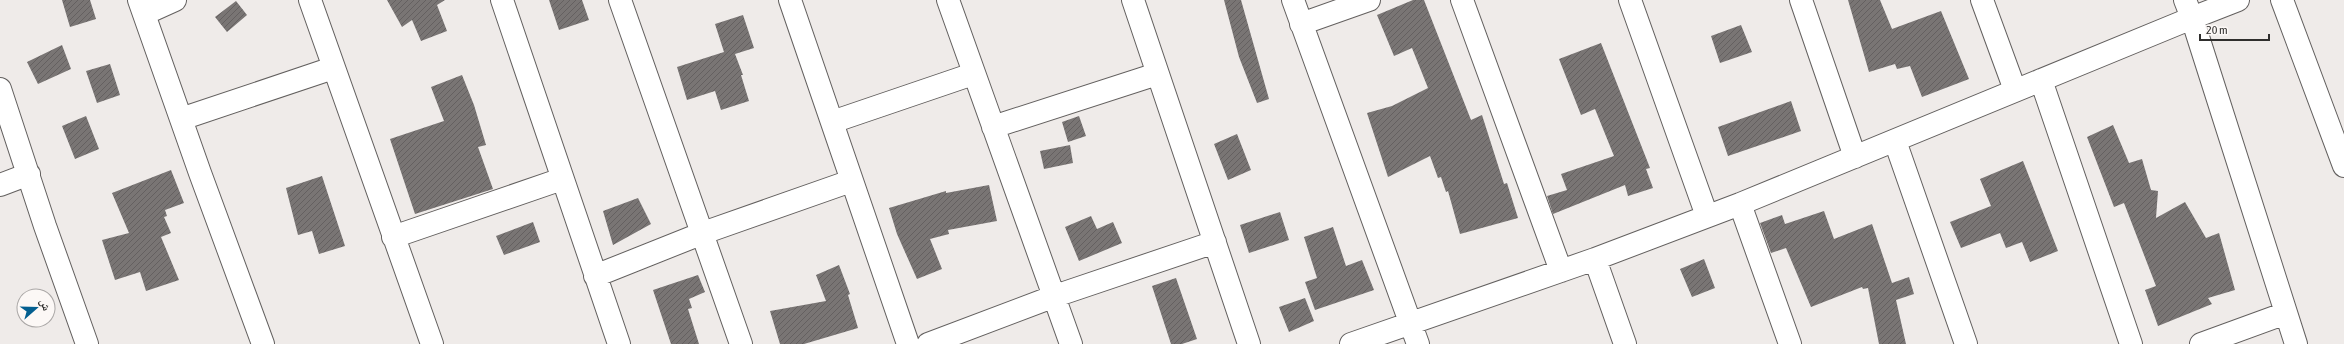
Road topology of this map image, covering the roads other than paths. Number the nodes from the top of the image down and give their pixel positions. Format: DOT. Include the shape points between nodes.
graph roads {
  1 [pos="175,0"];
  2 [pos="310,0"];
  3 [pos="502,0"];
  4 [pos="620,0"];
  5 [pos="790,0"];
  6 [pos="948,0"];
  7 [pos="1133,0"];
  8 [pos="1293,0"];
  9 [pos="1369,0"];
  10 [pos="1462,0"];
  11 [pos="1630,0"];
  12 [pos="1801,0"];
  13 [pos="1982,0"];
  14 [pos="2238,0"];
  15 [pos="2282,0"];
  16 [pos="142,7"];
  17 [pos="2188,9"];
  18 [pos="1301,24"];
  19 [pos="333,68"];
  20 [pos="973,74"];
  21 [pos="1157,74"];
  22 [pos="2041,80"];
  23 [pos="0,89"];
  24 [pos="2015,90"];
  25 [pos="181,119"];
  26 [pos="832,122"];
  27 [pos="993,127"];
  28 [pos="1895,140"];
  29 [pos="1855,157"];
  30 [pos="2344,166"];
  31 [pos="29,174"];
  32 [pos="562,179"];
  33 [pos="851,181"];
  34 [pos="0,185"];
  35 [pos="1740,204"];
  36 [pos="1707,216"];
  37 [pos="703,233"];
  38 [pos="393,237"];
  39 [pos="1215,242"];
  40 [pos="1595,259"];
  41 [pos="1561,271"];
  42 [pos="595,276"];
  43 [pos="1055,296"];
  44 [pos="2286,313"];
  45 [pos="1410,323"];
  46 [pos="87,344"];
  47 [pos="264,344"];
  48 [pos="432,344"];
  49 [pos="619,344"];
  50 [pos="742,344"];
  51 [pos="908,344"];
  52 [pos="928,344"];
  53 [pos="1071,344"];
  54 [pos="1250,344"];
  55 [pos="1351,344"];
  56 [pos="1418,344"];
  57 [pos="1625,344"];
  58 [pos="1790,344"];
  59 [pos="1966,344"];
  60 [pos="2131,344"];
  61 [pos="2201,344"];
  62 [pos="2296,344"];
  1 -- 16 [label="street"];
  2 -- 19 [label="street"];
  3 -- 32 [label="street"];
  4 -- 37 [label="street"];
  5 -- 26 [label="street"];
  6 -- 20 [label="street"];
  7 -- 21 [label="street"];
  8 -- 18 [label="street"];
  9 -- 18 [label="street"];
  10 -- 41 [label="street"];
  11 -- 36 [label="street"];
  12 -- 29 [label="street"];
  13 -- 24 [label="street"];
  14 -- 17 [label="street"];
  15 -- 30 [label="street"];
  16 -- 25 [label="street"];
  17 -- 22 [label="street"];
  17 -- 44 [label="street"];
  18 -- 45 [label="street"];
  19 -- 25 [label="street"];
  19 -- 38 [label="street"];
  20 -- 26 [label="street"];
  20 -- 27 [label="street"];
  21 -- 27 [label="street"];
  21 -- 39 [label="street"];
  22 -- 24 [label="street"];
  22 -- 60 [label="street"];
  23 -- 31 [label="street"];
  24 -- 28 [label="street"];
  25 -- 47 [label="street"];
  26 -- 33 [label="street"];
  27 -- 43 [label="street"];
  28 -- 29 [label="street"];
  28 -- 59 [label="street"];
  29 -- 35 [label="street"];
  31 -- 34 [label="street"];
  31 -- 46 [label="street"];
  32 -- 38 [label="street"];
  32 -- 42 [label="street"];
  33 -- 37 [label="street"];
  33 -- 51 [label="street"];
  35 -- 36 [label="street"];
  35 -- 58 [label="street"];
  36 -- 40 [label="street"];
  37 -- 42 [label="street"];
  37 -- 50 [label="street"];
  38 -- 48 [label="street"];
  39 -- 43 [label="street"];
  39 -- 54 [label="street"];
  40 -- 41 [label="street"];
  40 -- 57 [label="street"];
  41 -- 45 [label="street"];
  42 -- 49 [label="street"];
  43 -- 52 [label="street"];
  43 -- 53 [label="street"];
  44 -- 61 [label="street"];
  44 -- 62 [label="street"];
  45 -- 55 [label="street"];
  45 -- 56 [label="street"];
}
